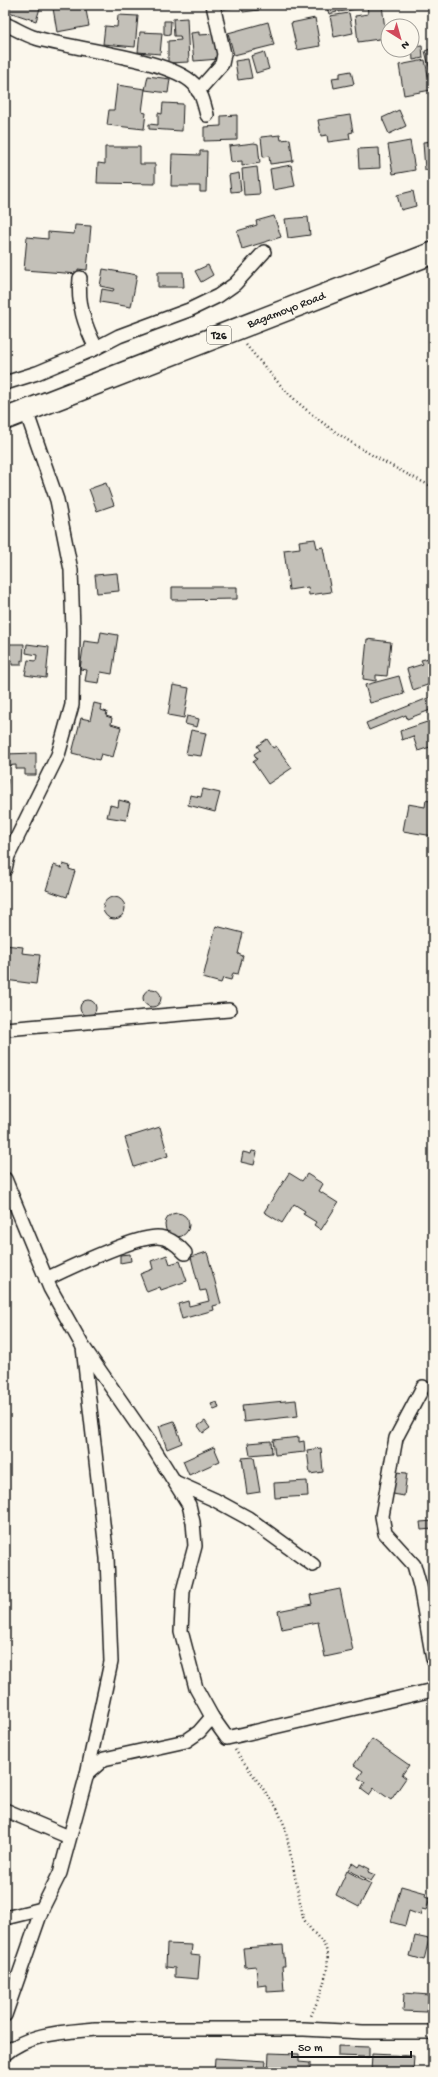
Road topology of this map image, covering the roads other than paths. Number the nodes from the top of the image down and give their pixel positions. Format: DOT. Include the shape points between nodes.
graph roads {
  1 [pos="213,5"];
  2 [pos="5,24"];
  3 [pos="198,91"];
  4 [pos="206,115"];
  5 [pos="264,252"];
  6 [pos="433,253"];
  7 [pos="80,278"];
  8 [pos="96,348"];
  9 [pos="5,384"];
  10 [pos="26,411"];
  11 [pos="5,419"];
  12 [pos="5,869"];
  13 [pos="229,1010"];
  14 [pos="5,1028"];
  15 [pos="5,1180"];
  16 [pos="186,1253"];
  17 [pos="46,1279"];
  18 [pos="82,1345"];
  19 [pos="423,1387"];
  20 [pos="177,1483"];
  21 [pos="313,1565"];
  22 [pos="433,1659"];
  23 [pos="433,1690"];
  24 [pos="212,1717"];
  25 [pos="87,1774"];
  26 [pos="5,1810"];
  27 [pos="69,1836"];
  28 [pos="42,1909"];
  29 [pos="5,1918"];
  30 [pos="5,2015"];
  31 [pos="433,2032"];
  32 [pos="5,2054"];
  1 -- 3 [label="street" via="224,54 222,64"];
  2 -- 3 [label="street" via="34,38 124,57 181,74 194,84"];
  3 -- 4 [label="street" via="203,99"];
  5 -- 8 [label="street" via="235,284 218,296 189,310 119,336"];
  6 -- 10 [label="highway, Bagamoyo Road / T26"];
  7 -- 8 [label="street" via="79,300"];
  8 -- 9 [label="street"];
  10 -- 11 [label="highway, Bagamoyo Road / T26"];
  10 -- 12 [label="street" via="57,500 71,570 72,705 58,755 8,856"];
  13 -- 14 [label="street"];
  15 -- 17 [label="street"];
  16 -- 17 [label="street" via="165,1238 146,1239 68,1268"];
  17 -- 18 [label="street"];
  18 -- 20 [label="street"];
  18 -- 25 [label="street" via="107,1558 111,1662"];
  19 -- 22 [label="street" via="396,1438 382,1516 385,1533 414,1565"];
  20 -- 21 [label="street" via="248,1518"];
  20 -- 24 [label="street" via="189,1505 195,1546 183,1591 181,1632 196,1688"];
  23 -- 24 [label="street" via="227,1738"];
  24 -- 25 [label="street" via="199,1732 186,1740 104,1759"];
  25 -- 27 [label="street"];
  26 -- 27 [label="street"];
  27 -- 28 [label="street" via="60,1873"];
  28 -- 29 [label="street"];
  28 -- 30 [label="street"];
  31 -- 32 [label="street" via="95,2029 40,2037 14,2046"];
}
